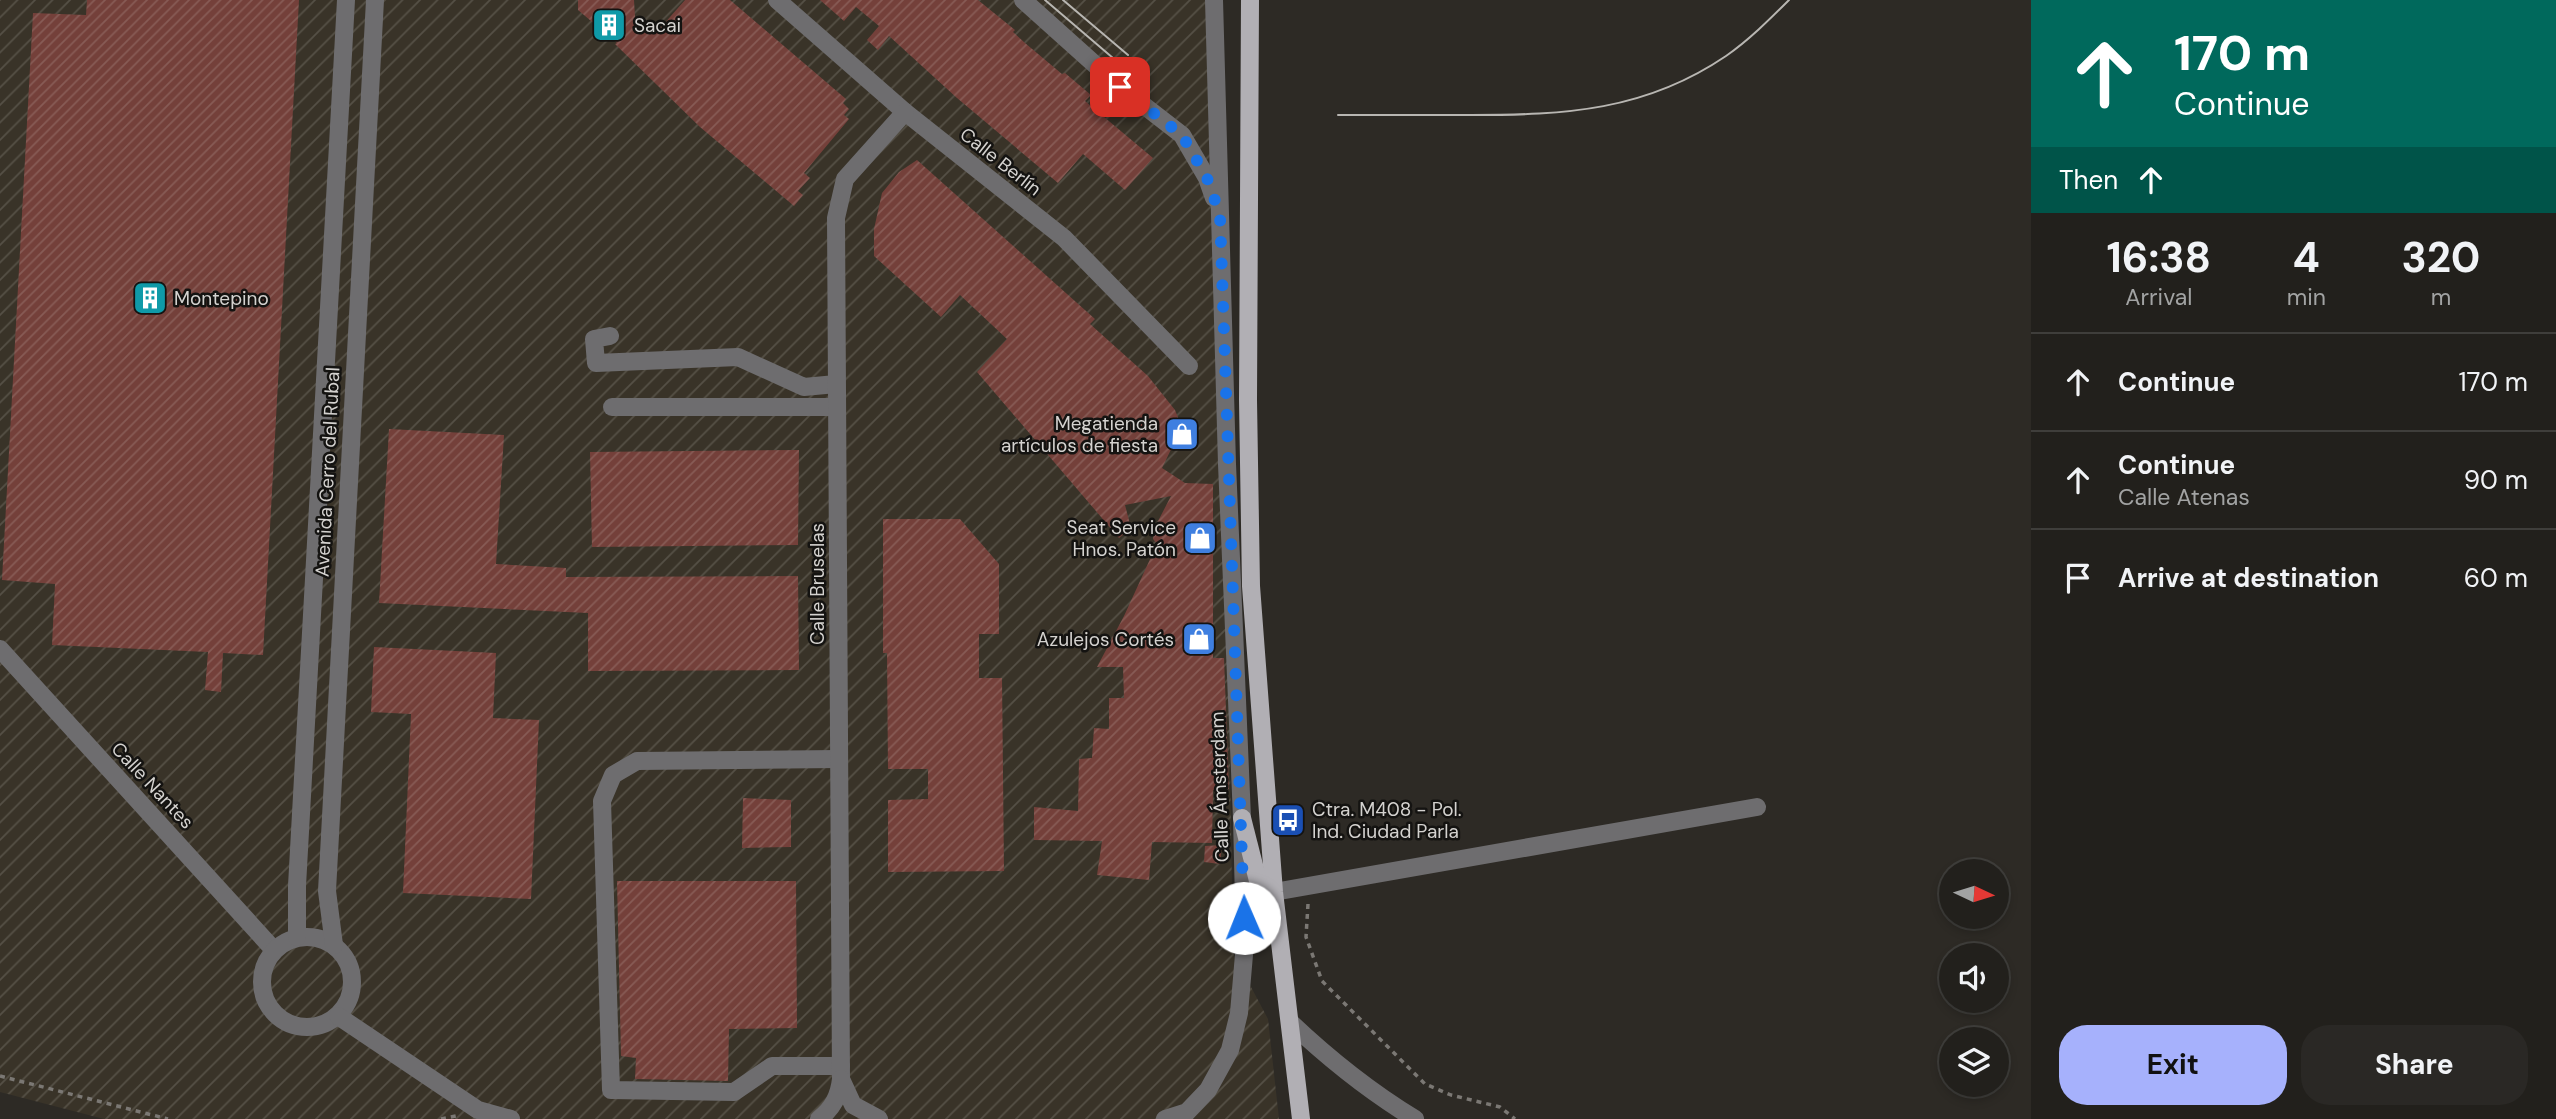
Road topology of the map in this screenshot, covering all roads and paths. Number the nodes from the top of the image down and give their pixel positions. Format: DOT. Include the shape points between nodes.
graph roads {
  1 [pos="346,0"];
  2 [pos="375,0"];
  3 [pos="777,0"];
  4 [pos="1023,0"];
  5 [pos="1250,0"];
  6 [pos="1214,6"];
  7 [pos="905,112"];
  8 [pos="1220,215"];
  9 [pos="610,336"];
  10 [pos="1189,366"];
  11 [pos="836,384"];
  12 [pos="612,407"];
  13 [pos="836,407"];
  14 [pos="0,649"];
  15 [pos="839,759"];
  16 [pos="1757,807"];
  17 [pos="1242,818"];
  18 [pos="1308,887"];
  19 [pos="1274,892"];
  20 [pos="297,937"];
  21 [pos="334,945"];
  22 [pos="274,950"];
  23 [pos="1286,995"];
  24 [pos="338,1016"];
  25 [pos="1290,1022"];
  26 [pos="841,1073"];
  27 [pos="0,1076"];
  28 [pos="1186,1115"];
  29 [pos="168,1119"];
  30 [pos="511,1119"];
  31 [pos="819,1119"];
  32 [pos="879,1119"];
  33 [pos="1165,1119"];
  34 [pos="1301,1119"];
  35 [pos="1415,1119"];
  36 [pos="1515,1119"];
  1 -- 20 [label="street, Avenida Cerro del Rubal"];
  2 -- 21 [label="street, Avenida Cerro del Rubal" via="327,891"];
  3 -- 7 [label="street, Calle Berlín"];
  4 -- 8 [label="street" via="1120,87 1182,135 1207,178"];
  5 -- 19 [label="main road" via="1251,586"];
  6 -- 8 [label="street, Calle Ámsterdam"];
  7 -- 10 [label="street, Calle Berlín" via="1064,237"];
  7 -- 11 [label="street, Calle Bruselas" via="845,179 836,218"];
  8 -- 17 [label="street, Calle Ámsterdam"];
  9 -- 11 [label="street" via="594,339 596,363 738,357 804,387"];
  11 -- 13 [label="street, Calle Bruselas"];
  12 -- 13 [label="street"];
  13 -- 15 [label="street, Calle Bruselas"];
  14 -- 22 [label="street, Calle Nantes"];
  15 -- 26 [label="street, Calle Bruselas"];
  15 -- 26 [label="street" via="637,761 613,775 602,801 611,1090 734,1092 772,1066"];
  16 -- 18 [label="street"];
  17 -- 23 [label="main road"];
  17 -- 28 [label="street, Calle Ámsterdam" via="1245,943 1239,1013 1230,1050 1208,1090"];
  18 -- 19 [label="street"];
  18 -- 36 [label="path" via="1306,937 1322,981 1424,1084 1500,1107"];
  19 -- 23 [label="main road"];
  20 -- 21 [label="street" via="316,937"];
  20 -- 22 [label="street"];
  21 -- 24 [label="street" via="352,971 348,1003"];
  22 -- 24 [label="street" via="261,978 262,994 275,1014 294,1026 310,1028"];
  23 -- 25 [label="main road"];
  24 -- 30 [label="street" via="478,1110"];
  25 -- 34 [label="main road"];
  25 -- 35 [label="street" via="1325,1056"];
  26 -- 31 [label="street" via="837,1098"];
  26 -- 32 [label="street" via="853,1105"];
  27 -- 29 [label="path"];
  28 -- 33 [label="street, Calle Ámsterdam"];
}
